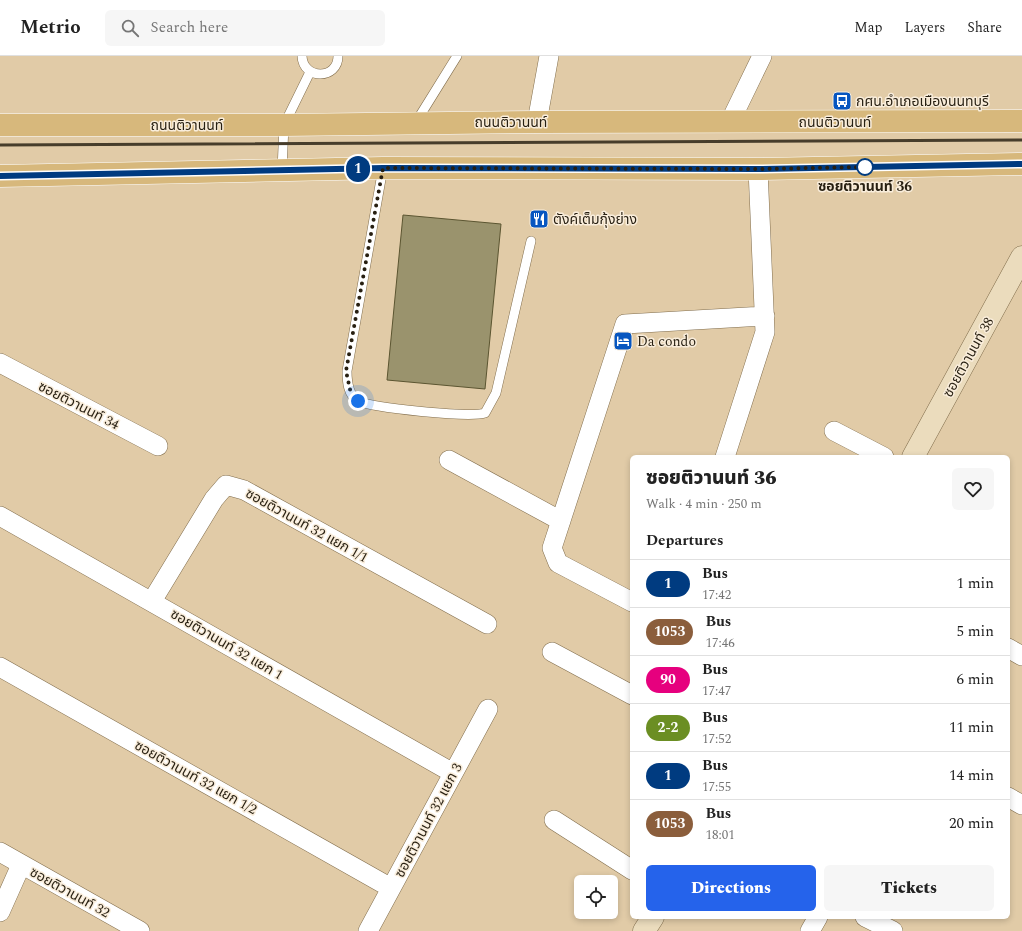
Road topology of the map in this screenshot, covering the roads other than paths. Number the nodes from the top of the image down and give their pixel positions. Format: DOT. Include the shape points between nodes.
graph roads {
  1 [pos="302,56"];
  2 [pos="338,56"];
  3 [pos="457,56"];
  4 [pos="549,56"];
  5 [pos="762,56"];
  6 [pos="310,72"];
  7 [pos="537,122"];
  8 [pos="730,122"];
  9 [pos="1022,122"];
  10 [pos="415,123"];
  11 [pos="0,125"];
  12 [pos="284,125"];
  13 [pos="1022,164"];
  14 [pos="383,168"];
  15 [pos="758,169"];
  16 [pos="282,170"];
  17 [pos="0,176"];
  18 [pos="531,241"];
  19 [pos="1022,257"];
  20 [pos="765,316"];
  21 [pos="0,363"];
  22 [pos="834,432"];
  23 [pos="158,446"];
  24 [pos="726,455"];
  25 [pos="880,455"];
  26 [pos="915,455"];
  27 [pos="449,460"];
  28 [pos="0,516"];
  29 [pos="561,520"];
  30 [pos="152,601"];
  31 [pos="630,601"];
  32 [pos="487,624"];
  33 [pos="1010,649"];
  34 [pos="552,652"];
  35 [pos="1022,656"];
  36 [pos="0,667"];
  37 [pos="630,694"];
  38 [pos="488,709"];
  39 [pos="453,773"];
  40 [pos="1010,799"];
  41 [pos="1022,805"];
  42 [pos="554,820"];
  43 [pos="0,852"];
  44 [pos="21,865"];
  45 [pos="630,869"];
  46 [pos="391,888"];
  47 [pos="0,912"];
  48 [pos="653,919"];
  49 [pos="817,919"];
  50 [pos="869,919"];
  51 [pos="140,931"];
  52 [pos="368,931"];
  53 [pos="644,931"];
  54 [pos="810,931"];
  55 [pos="893,931"];
  1 -- 6 [label="lane" via="305,67"];
  2 -- 6 [label="lane" via="330,72"];
  3 -- 10 [label="lane"];
  4 -- 7 [label="street"];
  5 -- 8 [label="street"];
  6 -- 12 [label="lane"];
  7 -- 8 [label="main road, ถนนติวานนท์"];
  7 -- 10 [label="main road, ถนนติวานนท์"];
  8 -- 9 [label="main road, ถนนติวานนท์"];
  10 -- 12 [label="main road, ถนนติวานนท์"];
  11 -- 12 [label="main road, ถนนติวานนท์"];
  12 -- 16 [label="lane"];
  13 -- 15 [label="main road"];
  14 -- 15 [label="main road"];
  14 -- 16 [label="main road"];
  14 -- 18 [label="lane" via="346,371 351,394 358,401 433,412 477,416 485,413 496,393"];
  15 -- 20 [label="street"];
  16 -- 17 [label="main road"];
  19 -- 26 [label="street, ซอยติวานนท์ 38"];
  20 -- 24 [label="street" via="765,332"];
  20 -- 29 [label="street" via="625,324"];
  21 -- 23 [label="street, ซอยติวานนท์ 34"];
  22 -- 25 [label="street"];
  27 -- 29 [label="street"];
  28 -- 30 [label="street, ซอยติวานนท์ 32 แยก 1"];
  29 -- 31 [label="street" via="552,548 558,563"];
  30 -- 32 [label="street, ซอยติวานนท์ 32 แยก 1/1" via="214,499 226,485 244,490"];
  30 -- 39 [label="street, ซอยติวานนท์ 32 แยก 1"];
  33 -- 35 [label="street"];
  34 -- 37 [label="street"];
  36 -- 46 [label="street, ซอยติวานนท์ 32 แยก 1/2"];
  38 -- 39 [label="street, ซอยติวานนท์ 32 แยก 3"];
  39 -- 46 [label="street, ซอยติวานนท์ 32 แยก 3"];
  40 -- 41 [label="street"];
  42 -- 45 [label="street"];
  43 -- 44 [label="street, ซอยติวานนท์ 32"];
  44 -- 47 [label="street"];
  44 -- 51 [label="street, ซอยติวานนท์ 32"];
  46 -- 52 [label="street, ซอยติวานนท์ 32 แยก 3"];
  48 -- 53 [label="street"];
  49 -- 54 [label="street"];
  50 -- 55 [label="street"];
}
